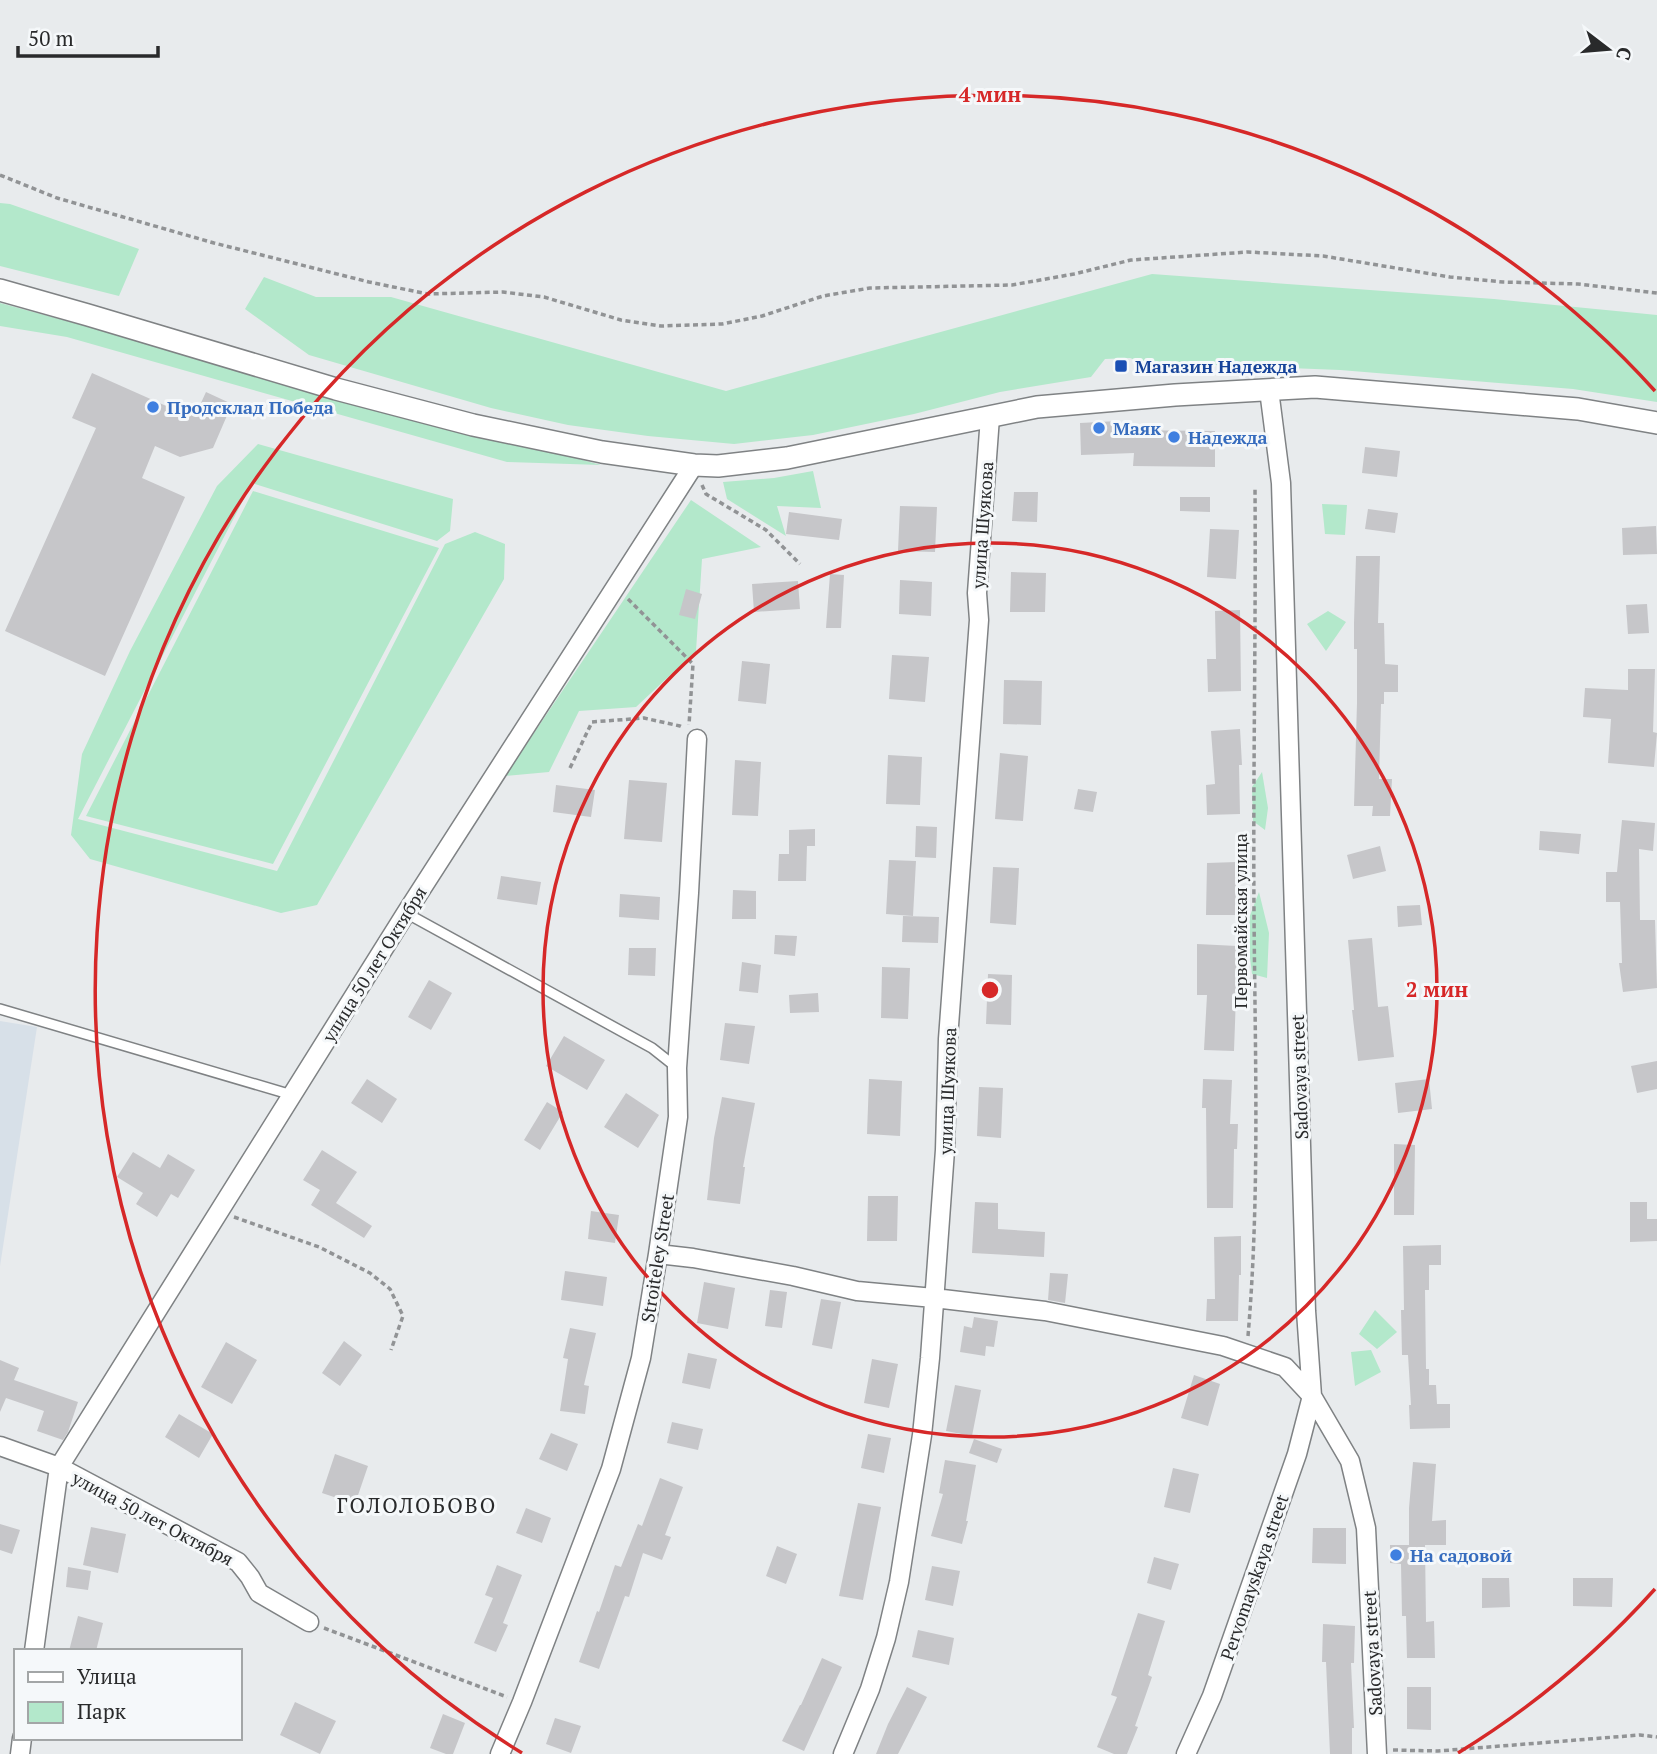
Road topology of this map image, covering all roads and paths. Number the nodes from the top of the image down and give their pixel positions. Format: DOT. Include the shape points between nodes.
graph roads {
  1 [pos="0,175"];
  2 [pos="0,290"];
  3 [pos="1657,293"];
  4 [pos="1269,390"];
  5 [pos="990,417"];
  6 [pos="1657,423"];
  7 [pos="694,466"];
  8 [pos="1255,488"];
  9 [pos="800,564"];
  10 [pos="627,598"];
  11 [pos="692,735"];
  12 [pos="570,768"];
  13 [pos="406,913"];
  14 [pos="0,1009"];
  15 [pos="677,1068"];
  16 [pos="292,1095"];
  17 [pos="219,1212"];
  18 [pos="658,1254"];
  19 [pos="934,1298"];
  20 [pos="391,1350"];
  21 [pos="1247,1354"];
  22 [pos="1312,1396"];
  23 [pos="0,1446"];
  24 [pos="59,1467"];
  25 [pos="309,1622"];
  26 [pos="34,1649"];
  27 [pos="522,1702"];
  28 [pos="1657,1737"];
  29 [pos="1377,1752"];
  30 [pos="500,1754"];
  31 [pos="843,1754"];
  32 [pos="1186,1754"];
  1 -- 3 [label="path" via="57,198 369,282 428,294 503,292 544,297 621,320 661,326 722,324 870,288 1012,285 1131,260 1248,252 1322,256 1450,277"];
  2 -- 7 [label="street" via="473,425"];
  4 -- 5 [label="street" via="1048,406"];
  4 -- 6 [label="street" via="1315,387 1473,399 1578,409"];
  4 -- 22 [label="street, Sadovaya street" via="1280,483 1305,1297"];
  5 -- 7 [label="street" via="787,458"];
  5 -- 19 [label="street, улица Шуякова"];
  7 -- 9 [label="path" via="706,494 766,530"];
  7 -- 13 [label="street, улица 50 лет Октября"];
  8 -- 21 [label="path, Первомайская улица" via="1254,1194"];
  10 -- 11 [label="path" via="693,664"];
  11 -- 12 [label="path" via="680,726 644,718 592,722"];
  11 -- 15 [label="street, Stroiteley Street" via="690,893"];
  13 -- 15 [label="lane" via="652,1048"];
  13 -- 16 [label="street, улица 50 лет Октября"];
  14 -- 16 [label="lane"];
  15 -- 18 [label="street, Stroiteley Street" via="678,1117"];
  16 -- 17 [label="street, улица 50 лет Октября"];
  17 -- 20 [label="path" via="319,1247 370,1273 390,1289 403,1316"];
  17 -- 24 [label="street, улица 50 лет Октября"];
  18 -- 19 [label="street" via="857,1291"];
  18 -- 27 [label="street, Stroiteley Street" via="641,1359 611,1469"];
  19 -- 21 [label="street" via="1045,1311"];
  19 -- 31 [label="street, улица Шуякова" via="922,1436 899,1582 870,1689"];
  21 -- 22 [label="street" via="1285,1367"];
  22 -- 29 [label="street, Sadovaya street" via="1350,1461 1366,1528"];
  22 -- 32 [label="street, Pervomayskaya street" via="1297,1454 1212,1696"];
  23 -- 24 [label="street, улица 50 лет Октября"];
  24 -- 25 [label="street, улица 50 лет Октября" via="238,1562 259,1593"];
  24 -- 26 [label="street, улица 50 лет Октября"];
  25 -- 27 [label="path"];
  27 -- 30 [label="street, Stroiteley Street"];
  28 -- 29 [label="path"];
}
